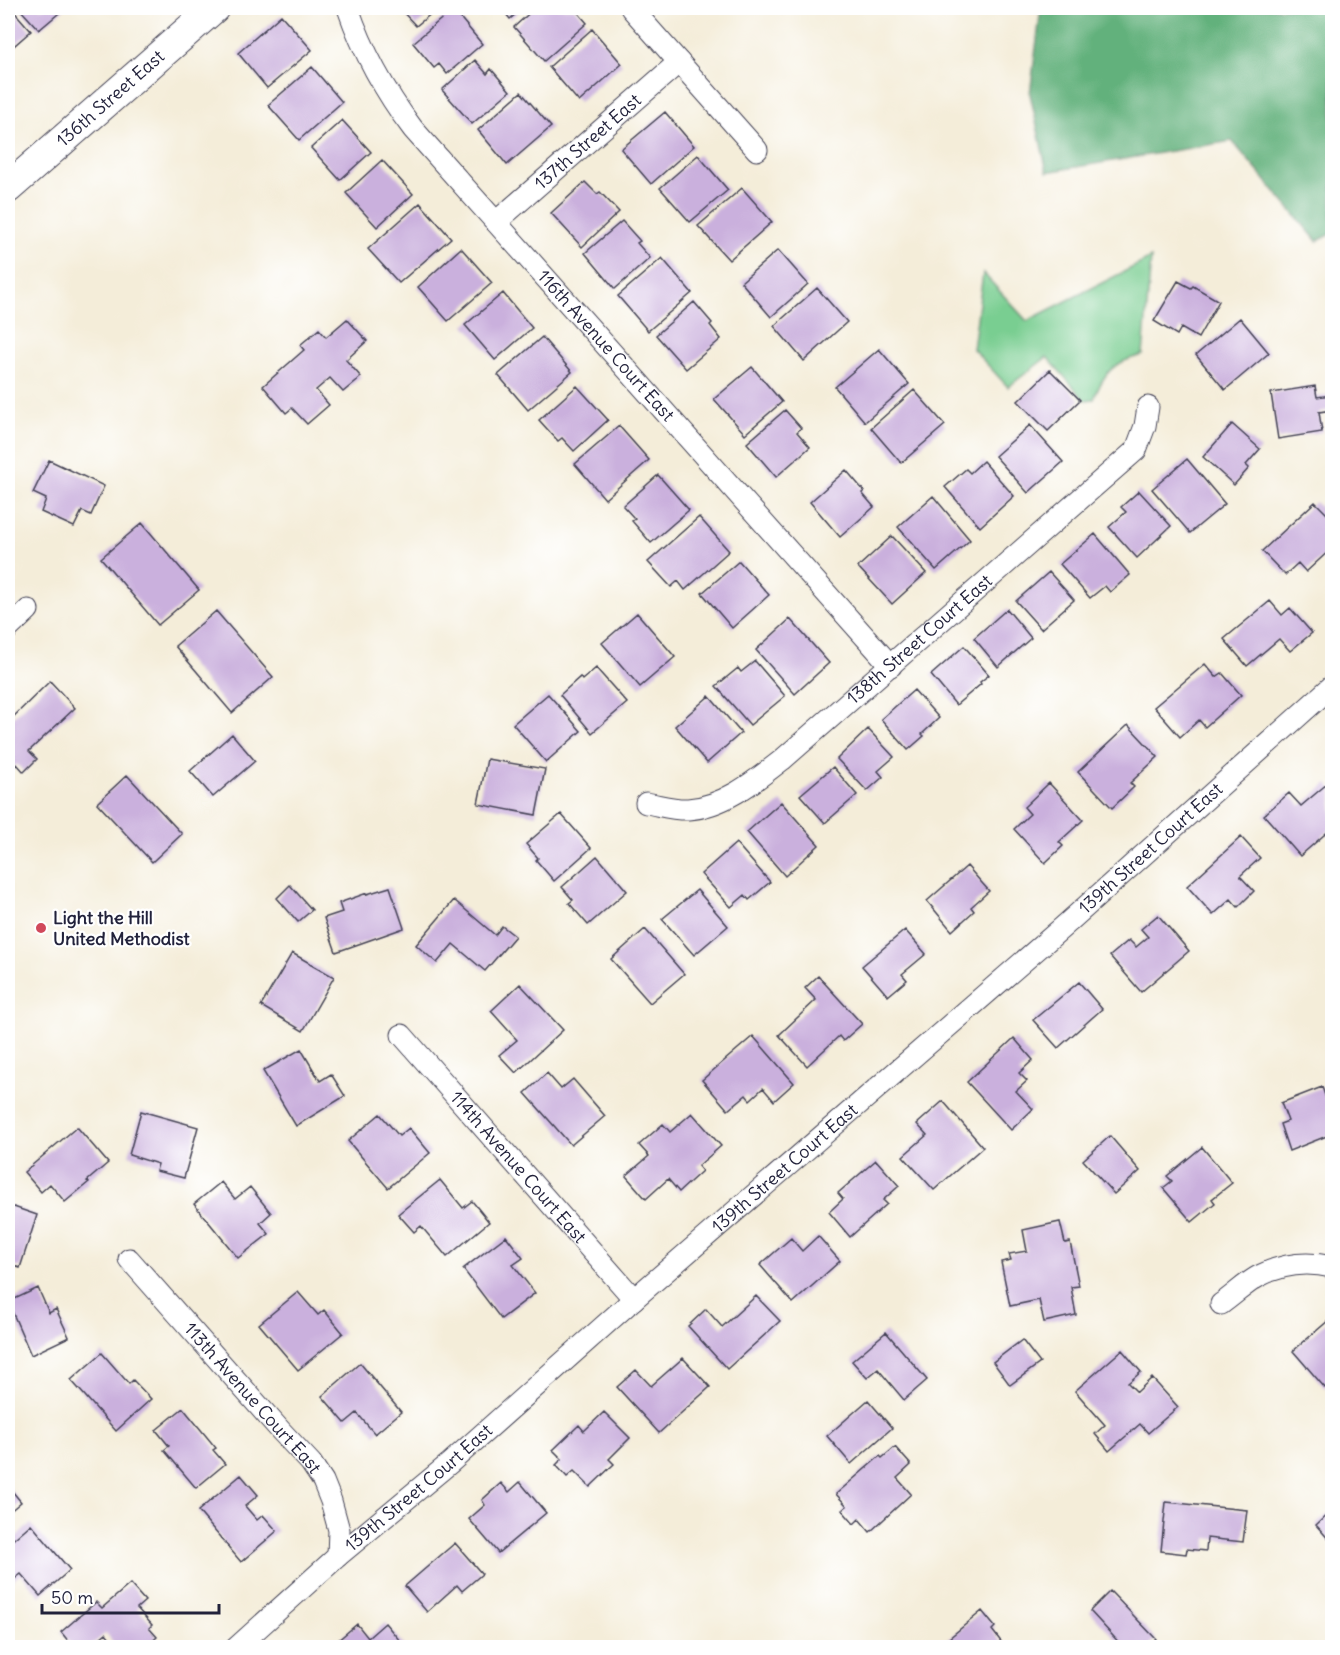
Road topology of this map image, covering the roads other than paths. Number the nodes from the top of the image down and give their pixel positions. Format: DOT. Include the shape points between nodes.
graph roads {
  1 [pos="214,8"];
  2 [pos="348,8"];
  3 [pos="631,8"];
  4 [pos="679,62"];
  5 [pos="757,150"];
  6 [pos="8,188"];
  7 [pos="496,222"];
  8 [pos="1148,407"];
  9 [pos="27,609"];
  10 [pos="8,629"];
  11 [pos="891,666"];
  12 [pos="1332,686"];
  13 [pos="646,803"];
  14 [pos="402,1035"];
  15 [pos="129,1259"];
  16 [pos="1332,1266"];
  17 [pos="634,1299"];
  18 [pos="1221,1304"];
  19 [pos="338,1556"];
  20 [pos="236,1647"];
  1 -- 6 [label="street, 136th Street East"];
  2 -- 7 [label="street, 116th Avenue Court East" via="394,103"];
  3 -- 4 [label="street"];
  4 -- 5 [label="street"];
  4 -- 7 [label="street, 137th Street East"];
  7 -- 11 [label="street, 116th Avenue Court East"];
  8 -- 11 [label="street, 138th Street Court East" via="1136,450"];
  9 -- 10 [label="street"];
  11 -- 13 [label="street, 138th Street Court East" via="753,783 717,803 687,810"];
  12 -- 17 [label="street, 139th Street Court East" via="1063,927"];
  14 -- 17 [label="street, 114th Avenue Court East"];
  15 -- 19 [label="street, 113th Avenue Court East" via="311,1463 331,1501 339,1530"];
  16 -- 18 [label="street" via="1293,1264 1259,1276"];
  17 -- 19 [label="street, 139th Street Court East" via="450,1463"];
  19 -- 20 [label="street, 139th Street Court East"];
}
